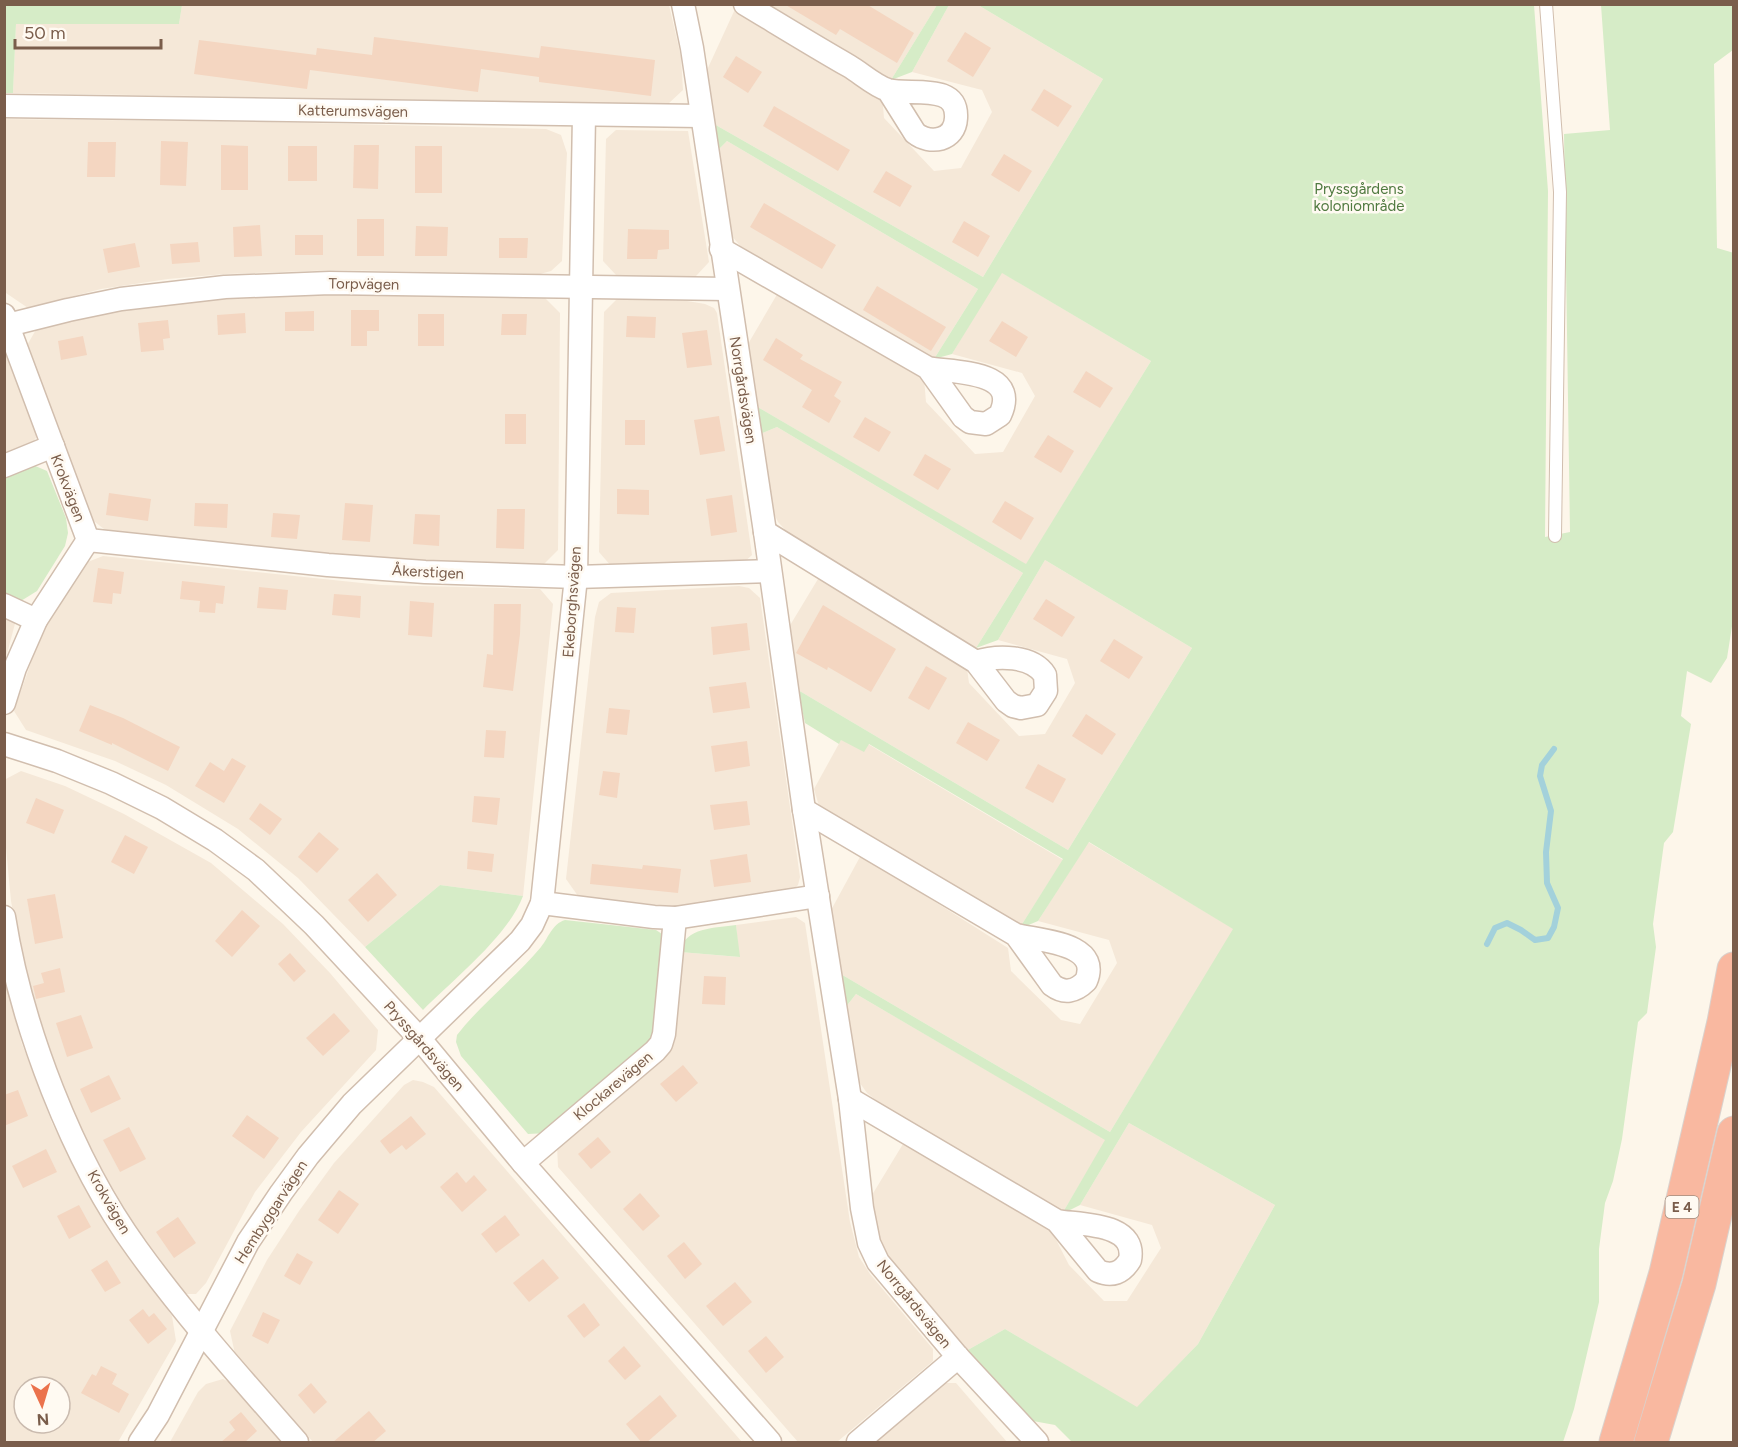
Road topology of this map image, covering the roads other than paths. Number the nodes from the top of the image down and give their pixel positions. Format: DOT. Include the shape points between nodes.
graph roads {
  1 [pos="683,4"];
  2 [pos="745,4"];
  3 [pos="1546,4"];
  4 [pos="888,90"];
  5 [pos="4,106"];
  6 [pos="584,115"];
  7 [pos="701,116"];
  8 [pos="721,249"];
  9 [pos="581,288"];
  10 [pos="727,289"];
  11 [pos="6,322"];
  12 [pos="928,369"];
  13 [pos="52,446"];
  14 [pos="4,466"];
  15 [pos="765,532"];
  16 [pos="1555,536"];
  17 [pos="88,540"];
  18 [pos="770,571"];
  19 [pos="576,577"];
  20 [pos="4,605"];
  21 [pos="36,621"];
  22 [pos="976,662"];
  23 [pos="4,703"];
  24 [pos="4,744"];
  25 [pos="804,810"];
  26 [pos="818,896"];
  27 [pos="542,903"];
  28 [pos="4,917"];
  29 [pos="675,918"];
  30 [pos="1016,935"];
  31 [pos="1734,969"];
  32 [pos="420,1039"];
  33 [pos="850,1100"];
  34 [pos="1734,1133"];
  35 [pos="523,1163"];
  36 [pos="1057,1221"];
  37 [pos="201,1333"];
  38 [pos="958,1358"];
  39 [pos="140,1443"];
  40 [pos="297,1443"];
  41 [pos="770,1443"];
  42 [pos="858,1443"];
  43 [pos="1037,1443"];
  44 [pos="1616,1443"];
  45 [pos="1651,1443"];
  1 -- 7 [label="street, Norrgårdsvägen"];
  2 -- 4 [label="street"];
  3 -- 16 [label="lane" via="1560,192"];
  5 -- 6 [label="street, Katterumsvägen"];
  6 -- 7 [label="street, Katterumsvägen"];
  6 -- 9 [label="street, Ekeborghsvägen"];
  7 -- 8 [label="street, Norrgårdsvägen"];
  8 -- 10 [label="street, Norrgårdsvägen"];
  8 -- 12 [label="street"];
  9 -- 10 [label="street, Torpvägen"];
  9 -- 11 [label="street, Torpvägen" via="330,283 225,287 121,299"];
  9 -- 19 [label="street, Ekeborghsvägen"];
  10 -- 15 [label="street, Norrgårdsvägen"];
  11 -- 13 [label="street, Krokvägen"];
  13 -- 14 [label="street, Krokvägen"];
  13 -- 17 [label="street, Krokvägen"];
  15 -- 18 [label="street, Norrgårdsvägen"];
  15 -- 22 [label="street"];
  17 -- 19 [label="street, Åkerstigen" via="328,565"];
  17 -- 21 [label="street, Krokvägen"];
  18 -- 19 [label="street, Åkerstigen"];
  18 -- 25 [label="street, Norrgårdsvägen"];
  19 -- 27 [label="street, Ekeborghsvägen"];
  20 -- 21 [label="street"];
  21 -- 23 [label="street, Krokvägen"];
  24 -- 32 [label="street, Pryssgårdsvägen" via="111,783 215,840 256,870 314,925"];
  25 -- 26 [label="street, Norrgårdsvägen"];
  25 -- 30 [label="street"];
  26 -- 29 [label="street"];
  26 -- 33 [label="street, Norrgårdsvägen"];
  27 -- 29 [label="street"];
  27 -- 32 [label="street, Ekeborghsvägen" via="520,941"];
  28 -- 37 [label="street, Krokvägen" via="29,1024 76,1144 136,1248"];
  29 -- 35 [label="street, Klockarevägen" via="661,1044"];
  31 -- 44 [label="highway, E 4" via="1666,1273"];
  32 -- 35 [label="street, Pryssgårdsvägen"];
  32 -- 37 [label="street, Hembyggarvägen" via="352,1104 281,1192 248,1242"];
  33 -- 36 [label="street"];
  33 -- 38 [label="street, Norrgårdsvägen" via="862,1208 870,1243 878,1262"];
  34 -- 45 [label="highway, E 4" via="1699,1284"];
  35 -- 41 [label="street, Pryssgårdsvägen"];
  37 -- 39 [label="street, Hembyggarvägen"];
  37 -- 40 [label="street, Krokvägen"];
  38 -- 42 [label="street"];
  38 -- 43 [label="street, Norrgårdsvägen"];
}
